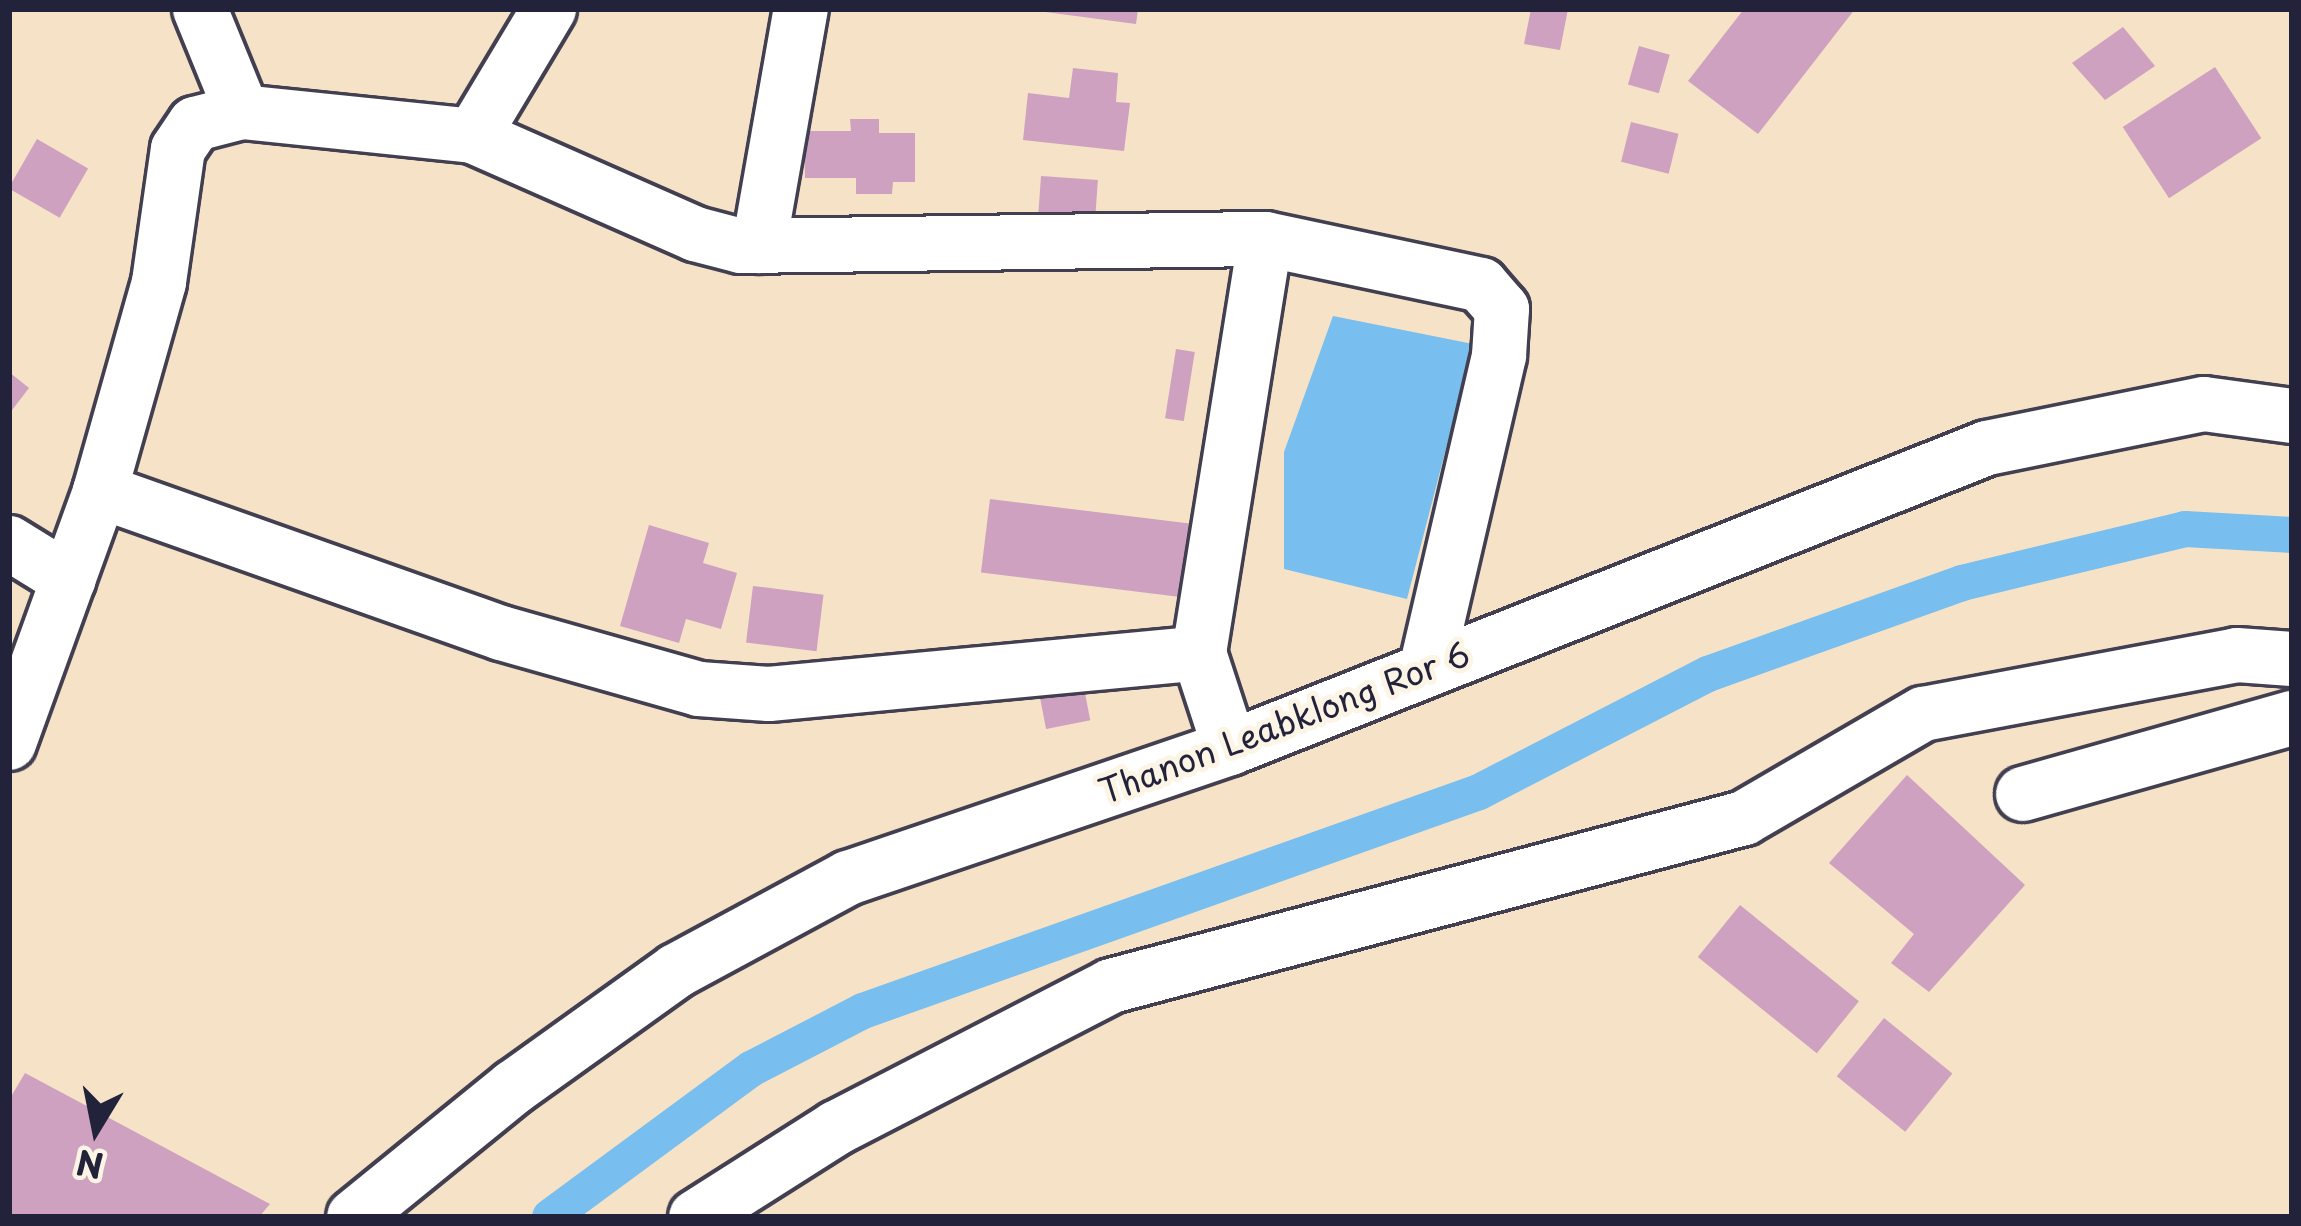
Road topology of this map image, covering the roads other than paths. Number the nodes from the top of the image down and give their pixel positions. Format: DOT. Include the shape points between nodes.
graph roads {
  1 [pos="200,9"];
  2 [pos="549,9"];
  3 [pos="801,9"];
  4 [pos="242,112"];
  5 [pos="473,136"];
  6 [pos="1264,239"];
  7 [pos="759,246"];
  8 [pos="2292,416"];
  9 [pos="100,491"];
  10 [pos="9,543"];
  11 [pos="69,580"];
  12 [pos="1199,653"];
  13 [pos="2292,659"];
  14 [pos="1426,670"];
  15 [pos="2292,718"];
  16 [pos="9,743"];
  17 [pos="1230,748"];
  18 [pos="2023,794"];
  19 [pos="354,1217"];
  20 [pos="696,1217"];
  1 -- 4 [label="street"];
  2 -- 5 [label="street"];
  3 -- 7 [label="street"];
  4 -- 5 [label="street"];
  4 -- 9 [label="street" via="195,124 178,149 159,282"];
  5 -- 7 [label="street" via="709,240"];
  6 -- 7 [label="street"];
  6 -- 12 [label="street" via="1208,555"];
  6 -- 14 [label="street" via="1481,286 1502,310 1499,356"];
  8 -- 14 [label="street, Thanon Leabklong Ror 6" via="2204,404 1987,448"];
  9 -- 11 [label="street"];
  9 -- 12 [label="street" via="501,632 698,689 769,694"];
  10 -- 11 [label="street"];
  11 -- 16 [label="street"];
  12 -- 17 [label="street"];
  13 -- 20 [label="street" via="2237,655 1923,714 1744,818 1112,986 836,1128"];
  14 -- 17 [label="street, Thanon Leabklong Ror 6"];
  15 -- 18 [label="street"];
  17 -- 19 [label="street, Thanon Leabklong Ror 6" via="848,878 719,942 514,1087"];
}
